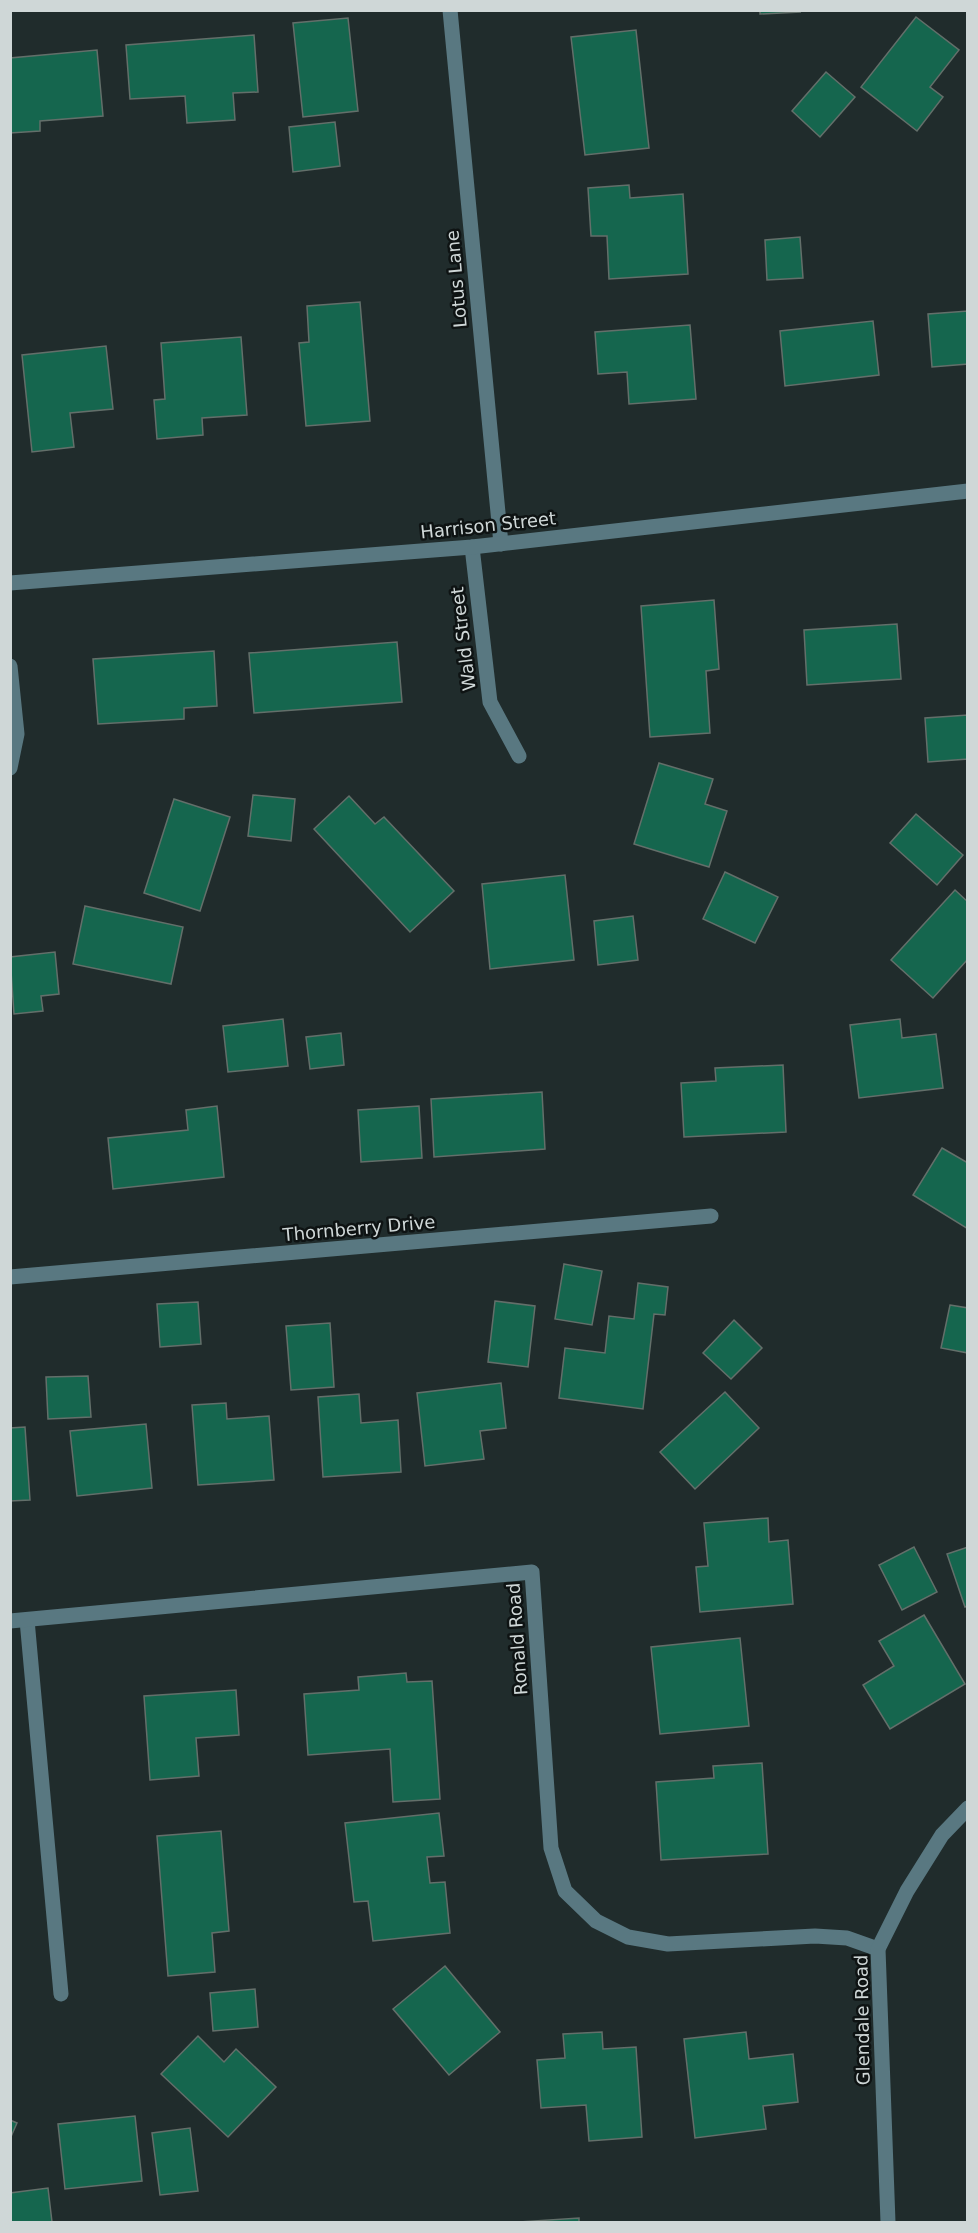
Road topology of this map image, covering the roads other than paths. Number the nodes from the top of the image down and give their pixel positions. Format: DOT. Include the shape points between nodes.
graph roads {
  1 [pos="450,10"];
  2 [pos="968,491"];
  3 [pos="501,544"];
  4 [pos="472,547"];
  5 [pos="10,583"];
  6 [pos="10,666"];
  7 [pos="519,756"];
  8 [pos="10,768"];
  9 [pos="711,1215"];
  10 [pos="10,1277"];
  11 [pos="27,1620"];
  12 [pos="10,1621"];
  13 [pos="968,1808"];
  14 [pos="878,1949"];
  15 [pos="61,1994"];
  16 [pos="888,2223"];
  1 -- 3 [label="street, Lotus Lane"];
  2 -- 3 [label="street, Harrison Street"];
  3 -- 4 [label="street, Harrison Street"];
  4 -- 5 [label="street, Harrison Street"];
  4 -- 7 [label="street, Wald Street" via="490,702"];
  6 -- 8 [label="street" via="17,734"];
  9 -- 10 [label="street, Thornberry Drive"];
  11 -- 12 [label="street, Ronald Road"];
  11 -- 14 [label="street, Ronald Road" via="532,1572 551,1848 565,1891 596,1921 628,1937 668,1944 815,1936 847,1938"];
  11 -- 15 [label="street"];
  13 -- 14 [label="street, Glendale Road" via="942,1835 907,1891"];
  14 -- 16 [label="street, Glendale Road"];
}
